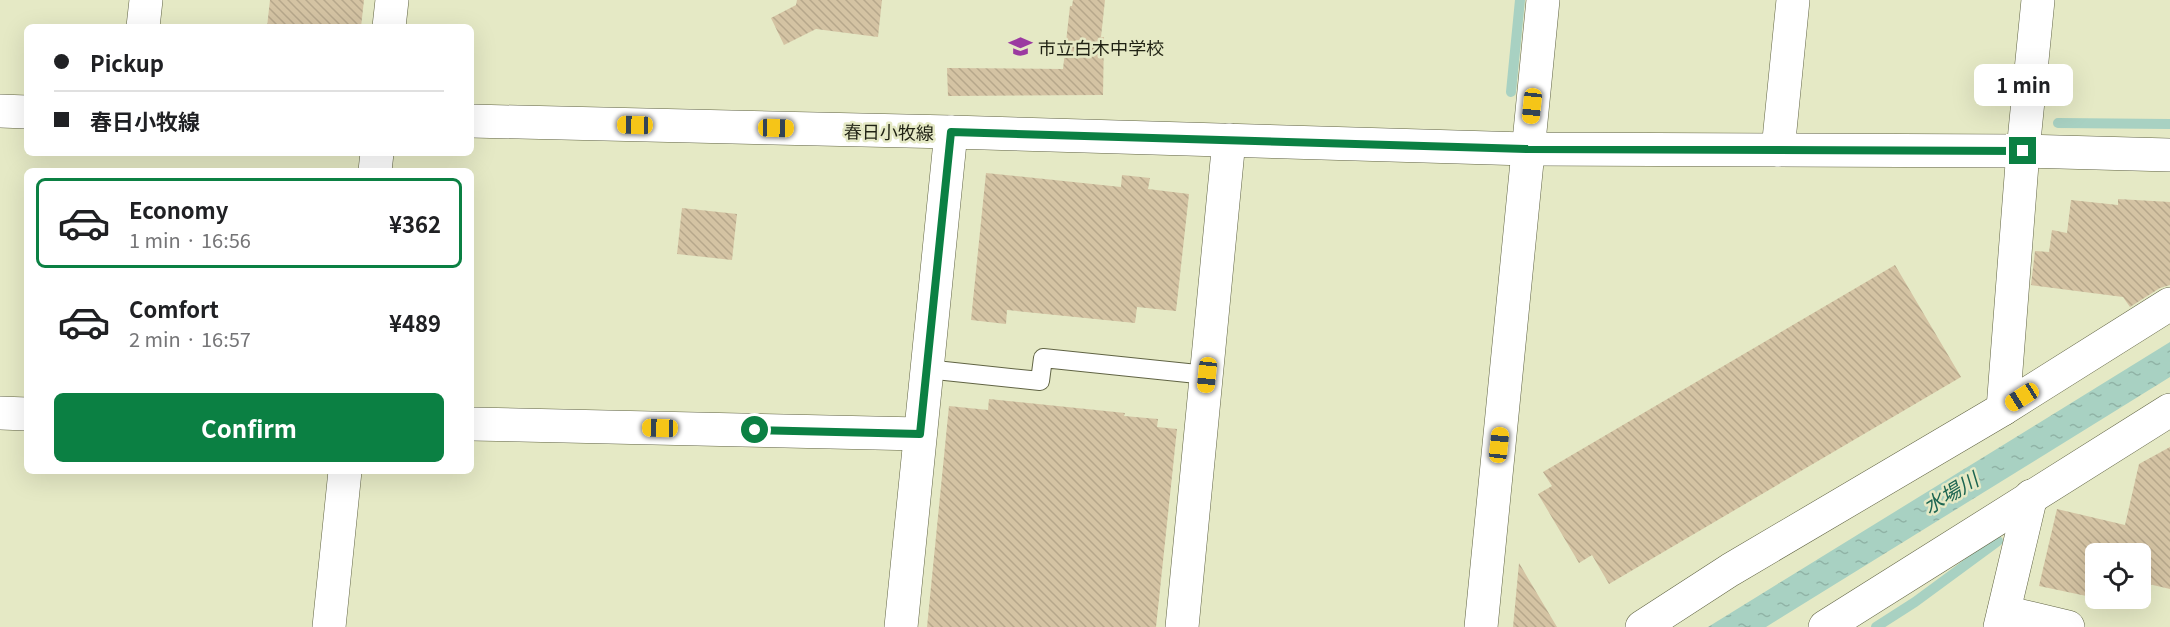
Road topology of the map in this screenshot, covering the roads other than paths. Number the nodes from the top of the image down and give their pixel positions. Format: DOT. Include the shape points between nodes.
graph roads {
  1 [pos="146,0"];
  2 [pos="392,0"];
  3 [pos="1543,0"];
  4 [pos="1793,0"];
  5 [pos="2038,0"];
  6 [pos="143,24"];
  7 [pos="389,24"];
  8 [pos="0,111"];
  9 [pos="24,112"];
  10 [pos="474,122"];
  11 [pos="951,132"];
  12 [pos="1229,140"];
  13 [pos="1528,149"];
  14 [pos="1778,150"];
  15 [pos="2023,151"];
  16 [pos="2170,155"];
  17 [pos="2170,304"];
  18 [pos="926,369"];
  19 [pos="1207,375"];
  20 [pos="2003,409"];
  21 [pos="2170,410"];
  22 [pos="0,413"];
  23 [pos="24,414"];
  24 [pos="474,424"];
  25 [pos="920,434"];
  26 [pos="345,474"];
  27 [pos="2031,496"];
  28 [pos="2002,619"];
  29 [pos="329,627"];
  30 [pos="901,627"];
  31 [pos="1182,627"];
  32 [pos="1480,627"];
  33 [pos="1642,627"];
  34 [pos="1826,627"];
  35 [pos="2068,627"];
  1 -- 6 [label="street"];
  2 -- 7 [label="street"];
  3 -- 13 [label="street"];
  4 -- 14 [label="street"];
  5 -- 15 [label="street"];
  8 -- 9 [label="street"];
  10 -- 11 [label="street, 春日小牧線"];
  11 -- 12 [label="street, 春日小牧線"];
  11 -- 18 [label="street"];
  12 -- 13 [label="street, 春日小牧線"];
  12 -- 19 [label="street"];
  13 -- 14 [label="street, 春日小牧線"];
  13 -- 32 [label="street"];
  14 -- 15 [label="street, 春日小牧線"];
  15 -- 16 [label="street, 春日小牧線"];
  15 -- 20 [label="street"];
  17 -- 20 [label="street"];
  18 -- 19 [label="lane" via="1040,381 1042,358"];
  18 -- 25 [label="street"];
  19 -- 31 [label="street"];
  20 -- 33 [label="street" via="1730,570"];
  21 -- 27 [label="street"];
  22 -- 23 [label="street"];
  24 -- 25 [label="street"];
  25 -- 30 [label="street"];
  26 -- 29 [label="street"];
  27 -- 28 [label="street"];
  27 -- 34 [label="street"];
  28 -- 35 [label="street"];
}
